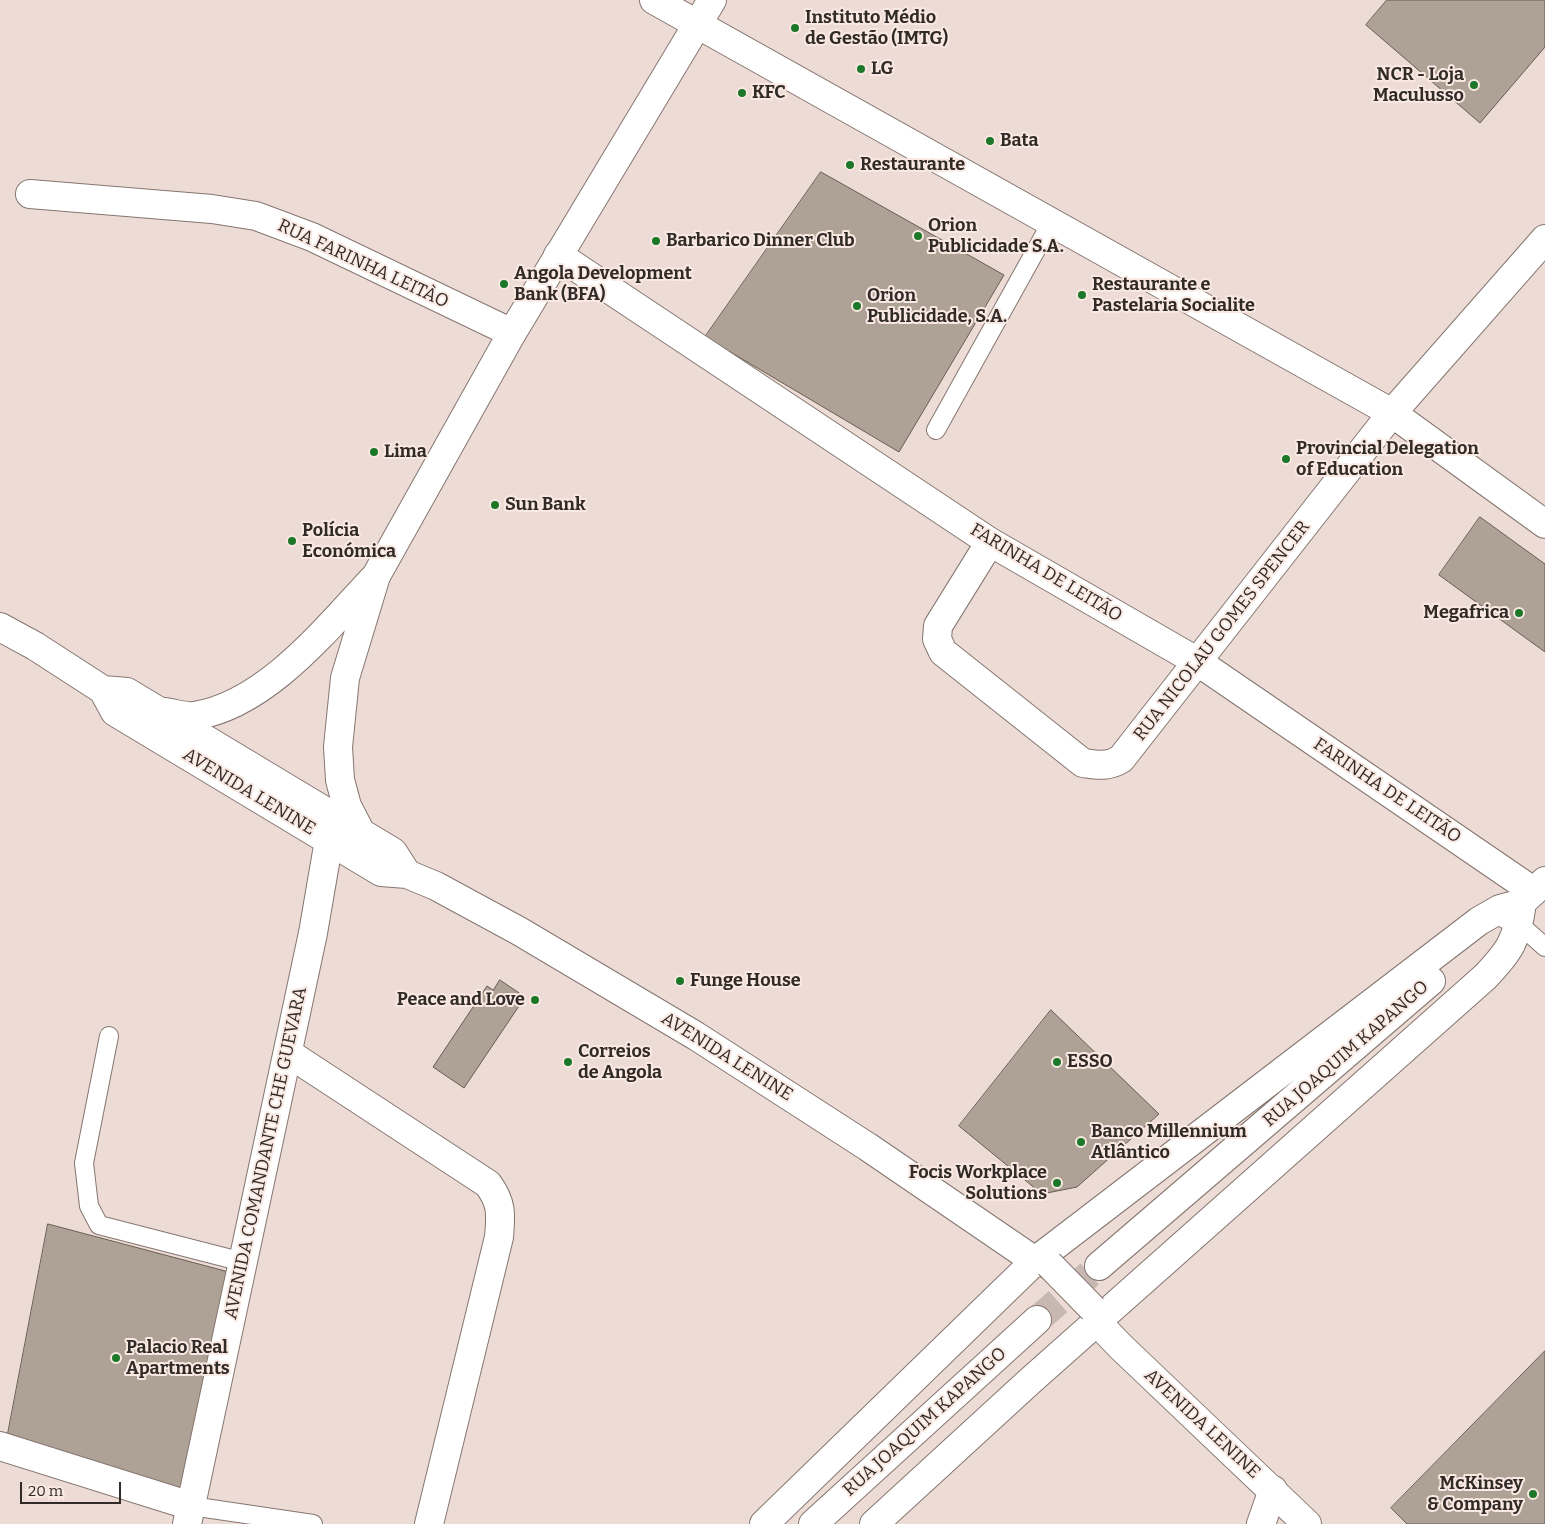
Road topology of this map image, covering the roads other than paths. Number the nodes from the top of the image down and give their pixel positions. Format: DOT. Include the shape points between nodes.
graph roads {
  1 [pos="654,0"];
  2 [pos="712,0"];
  3 [pos="697,24"];
  4 [pos="30,194"];
  5 [pos="1051,222"];
  6 [pos="1545,239"];
  7 [pos="558,255"];
  8 [pos="512,333"];
  9 [pos="1392,413"];
  10 [pos="936,430"];
  11 [pos="1545,524"];
  12 [pos="990,542"];
  13 [pos="376,576"];
  14 [pos="0,627"];
  15 [pos="1198,662"];
  16 [pos="103,690"];
  17 [pos="159,711"];
  18 [pos="361,833"];
  19 [pos="329,840"];
  20 [pos="407,874"];
  21 [pos="1530,900"];
  22 [pos="1545,947"];
  23 [pos="109,1036"];
  24 [pos="288,1053"];
  25 [pos="243,1262"];
  26 [pos="1042,1266"];
  27 [pos="1099,1266"];
  28 [pos="1091,1317"];
  29 [pos="1036,1320"];
  30 [pos="0,1446"];
  31 [pos="1273,1490"];
  32 [pos="189,1515"];
  33 [pos="313,1524"];
  34 [pos="429,1524"];
  35 [pos="764,1524"];
  36 [pos="814,1524"];
  37 [pos="874,1524"];
  38 [pos="1261,1524"];
  39 [pos="1307,1524"];
  1 -- 3 [label="street"];
  2 -- 3 [label="street"];
  3 -- 5 [label="street"];
  3 -- 7 [label="street"];
  4 -- 8 [label="street, RUA FARINHA LEITÀO" via="212,209 256,216 312,237"];
  5 -- 9 [label="street"];
  5 -- 10 [label="lane"];
  6 -- 9 [label="street, RUA NICOLAU GOMES SPENCER"];
  7 -- 8 [label="street"];
  7 -- 12 [label="street, FARINHA DE LEITÃO"];
  8 -- 13 [label="street"];
  9 -- 11 [label="street"];
  9 -- 15 [label="street, RUA NICOLAU GOMES SPENCER"];
  12 -- 15 [label="street, FARINHA DE LEITÃO"];
  12 -- 15 [label="street, RUA NICOLAU GOMES SPENCER" via="938,626 937,639 943,652 1083,763 1106,765 1122,760"];
  13 -- 17 [label="street" via="303,653 248,694 218,709 192,716"];
  13 -- 18 [label="street" via="345,678 338,747 340,780 347,806"];
  14 -- 16 [label="street, AVENIDA LENINE"];
  15 -- 21 [label="street, FARINHA DE LEITÃO"];
  16 -- 17 [label="street, AVENIDA LENINE" via="127,692"];
  16 -- 19 [label="street, AVENIDA LENINE" via="115,712"];
  17 -- 18 [label="street, AVENIDA LENINE"];
  18 -- 20 [label="street, AVENIDA LENINE" via="393,852"];
  19 -- 20 [label="street, AVENIDA LENINE" via="381,872"];
  19 -- 24 [label="street, AVENIDA COMANDANTE CHE GUEVARA"];
  20 -- 26 [label="street, AVENIDA LENINE" via="519,931 696,1036 868,1147"];
  21 -- 22 [label="lane"];
  21 -- 26 [label="street" via="1500,909 1479,921"];
  21 -- 27 [label="street, RUA JOAQUIM KAPANGO"];
  21 -- 28 [label="street" via="1508,954 1485,977"];
  23 -- 25 [label="lane" via="84,1164 89,1206 99,1225"];
  24 -- 25 [label="street, AVENIDA COMANDANTE CHE GUEVARA"];
  24 -- 34 [label="street" via="488,1184 497,1197 501,1215 500,1237"];
  25 -- 32 [label="street, AVENIDA COMANDANTE CHE GUEVARA"];
  26 -- 28 [label="street, AVENIDA LENINE, bridge"];
  26 -- 35 [label="street"];
  28 -- 31 [label="street, AVENIDA LENINE"];
  28 -- 37 [label="street" via="1030,1381"];
  29 -- 36 [label="street, RUA JOAQUIM KAPANGO"];
  30 -- 32 [label="street"];
  31 -- 38 [label="street"];
  31 -- 39 [label="street, AVENIDA LENINE"];
  32 -- 33 [label="lane"];
}
